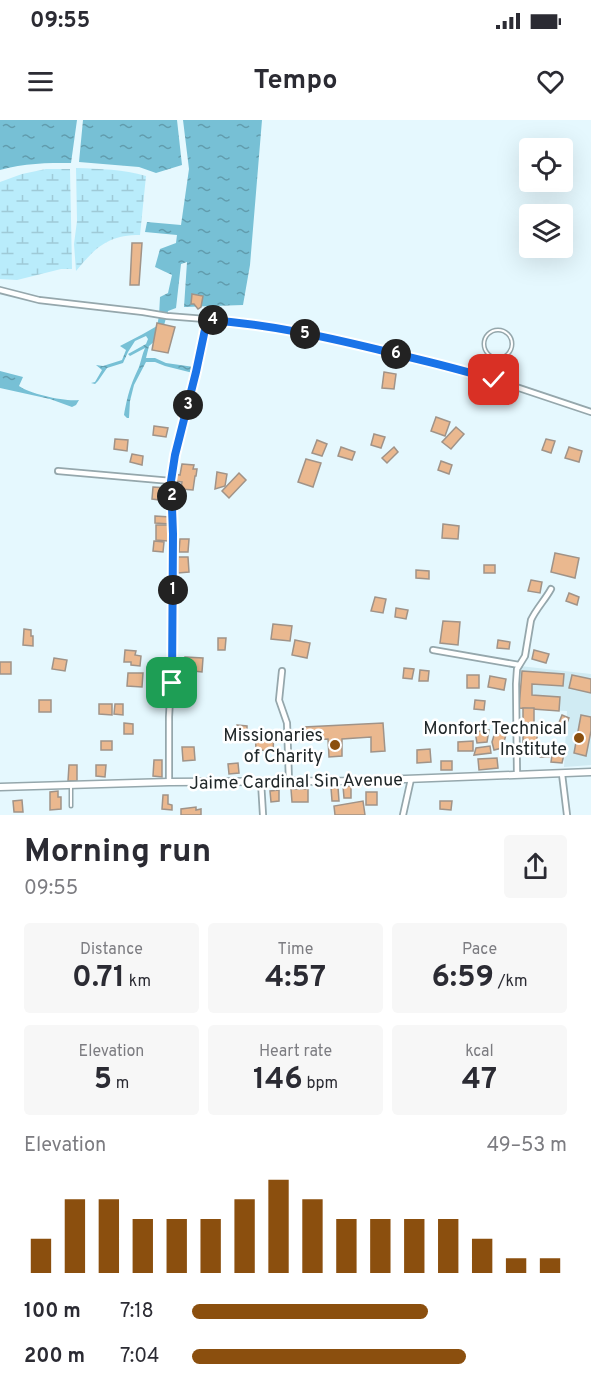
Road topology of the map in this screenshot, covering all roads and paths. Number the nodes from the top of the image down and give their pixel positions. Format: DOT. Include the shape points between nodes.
graph roads {
  1 [pos="0,290"];
  2 [pos="207,320"];
  3 [pos="496,358"];
  4 [pos="494,380"];
  5 [pos="591,412"];
  6 [pos="58,471"];
  7 [pos="171,481"];
  8 [pos="551,589"];
  9 [pos="433,650"];
  10 [pos="519,665"];
  11 [pos="282,671"];
  12 [pos="591,772"];
  13 [pos="562,774"];
  14 [pos="517,775"];
  15 [pos="411,779"];
  16 [pos="290,781"];
  17 [pos="261,782"];
  18 [pos="169,783"];
  19 [pos="71,785"];
  20 [pos="0,787"];
  21 [pos="71,806"];
  22 [pos="263,815"];
  23 [pos="403,815"];
  24 [pos="567,815"];
  1 -- 2 [label="street" via="39,300"];
  2 -- 4 [label="street" via="243,322 339,340"];
  2 -- 7 [label="street"];
  3 -- 3 [label="lane" via="511,351 512,346 509,334 498,329 490,332 484,343 488,354"];
  3 -- 4 [label="lane"];
  4 -- 5 [label="street"];
  6 -- 7 [label="street"];
  7 -- 18 [label="street" via="173,643"];
  8 -- 10 [label="street" via="533,615 525,656"];
  9 -- 10 [label="street"];
  10 -- 14 [label="street"];
  11 -- 16 [label="street" via="279,700 287,723"];
  12 -- 13 [label="street, Jaime Cardinal Sin Avenue"];
  13 -- 14 [label="street, Jaime Cardinal Sin Avenue"];
  13 -- 24 [label="street"];
  14 -- 15 [label="street, Jaime Cardinal Sin Avenue"];
  15 -- 16 [label="street, Jaime Cardinal Sin Avenue"];
  15 -- 23 [label="street"];
  16 -- 17 [label="street, Jaime Cardinal Sin Avenue"];
  17 -- 18 [label="street, Jaime Cardinal Sin Avenue"];
  17 -- 22 [label="street"];
  18 -- 19 [label="street, Jaime Cardinal Sin Avenue"];
  19 -- 20 [label="street, Jaime Cardinal Sin Avenue"];
  19 -- 21 [label="lane"];
}
